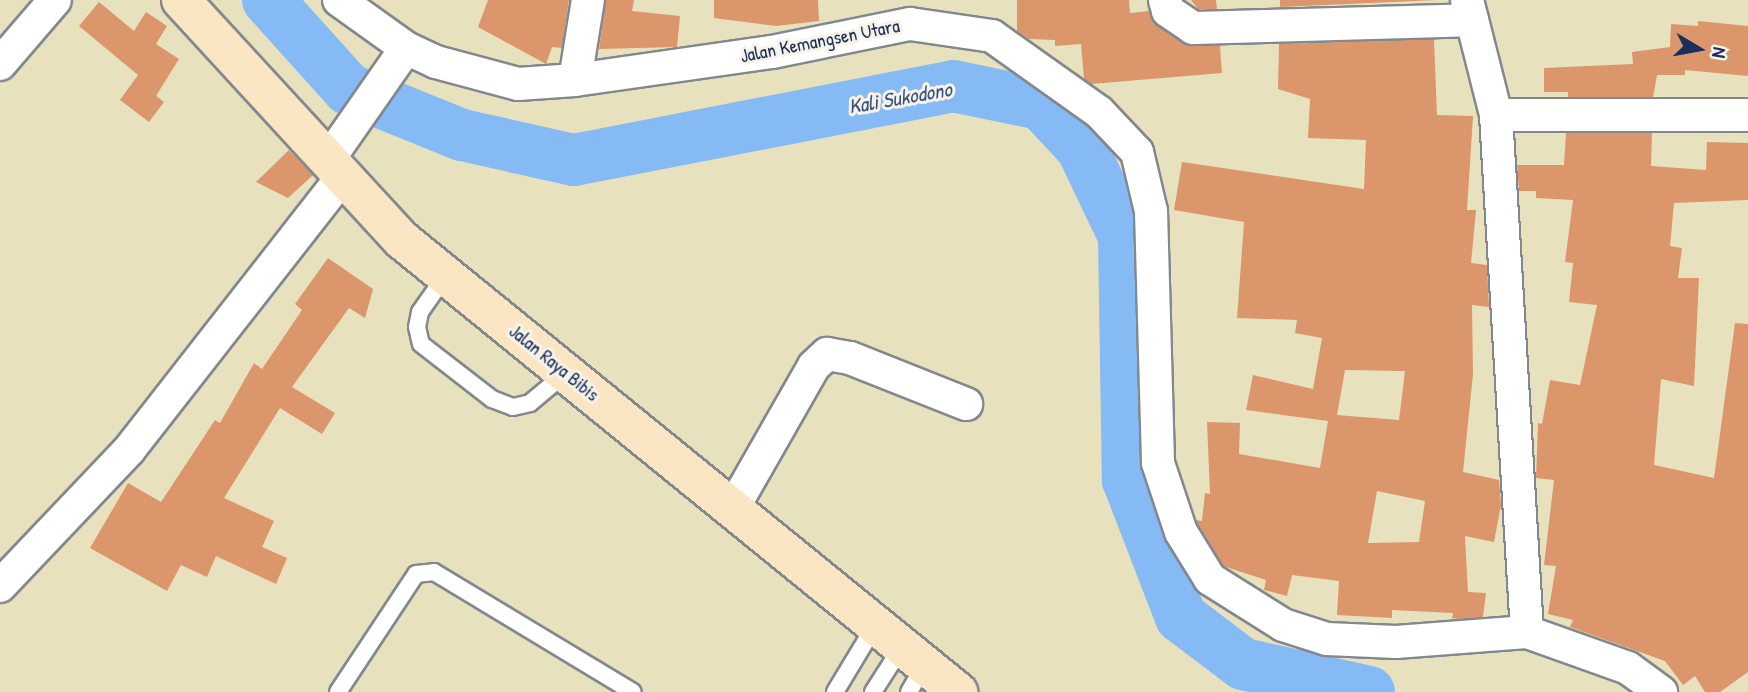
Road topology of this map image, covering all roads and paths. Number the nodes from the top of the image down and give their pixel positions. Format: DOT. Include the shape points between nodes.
graph roads {
  1 [pos="55,0"];
  2 [pos="181,0"];
  3 [pos="339,0"];
  4 [pos="588,0"];
  5 [pos="1165,0"];
  6 [pos="1470,10"];
  7 [pos="401,55"];
  8 [pos="0,64"];
  9 [pos="575,80"];
  10 [pos="1496,115"];
  11 [pos="1748,115"];
  12 [pos="335,168"];
  13 [pos="446,275"];
  14 [pos="566,373"];
  15 [pos="966,404"];
  16 [pos="733,508"];
  17 [pos="0,586"];
  18 [pos="1527,632"];
  19 [pos="903,656"];
  20 [pos="338,692"];
  21 [pos="634,692"];
  22 [pos="835,692"];
  23 [pos="873,692"];
  24 [pos="958,692"];
  25 [pos="1661,692"];
  1 -- 8 [label="street"];
  2 -- 12 [label="main road, Jalan Raya Bibis"];
  3 -- 7 [label="street, Jalan Kemangsen Utara"];
  4 -- 9 [label="street"];
  5 -- 6 [label="street" via="1168,11 1193,28"];
  6 -- 10 [label="street"];
  7 -- 9 [label="street, Jalan Kemangsen Utara" via="518,84"];
  7 -- 12 [label="street" via="360,117"];
  9 -- 18 [label="street, Jalan Kemangsen Utara" via="772,52 910,24 969,29 1014,49 1099,112 1137,152 1151,211 1158,463 1194,559 1210,579 1283,625 1357,643"];
  10 -- 11 [label="street"];
  10 -- 18 [label="street"];
  12 -- 13 [label="main road, Jalan Raya Bibis" via="402,240"];
  12 -- 17 [label="street" via="129,450"];
  13 -- 14 [label="main road, Jalan Raya Bibis"];
  13 -- 14 [label="lane" via="420,312 421,344 492,399 513,407 530,403"];
  14 -- 16 [label="main road, Jalan Raya Bibis"];
  15 -- 16 [label="street" via="850,358 827,354 814,366"];
  16 -- 19 [label="main road, Jalan Raya Bibis"];
  18 -- 25 [label="street" via="1628,668"];
  19 -- 22 [label="lane"];
  19 -- 23 [label="lane"];
  19 -- 24 [label="main road, Jalan Raya Bibis"];
  20 -- 21 [label="lane" via="416,574 434,572"];
}
